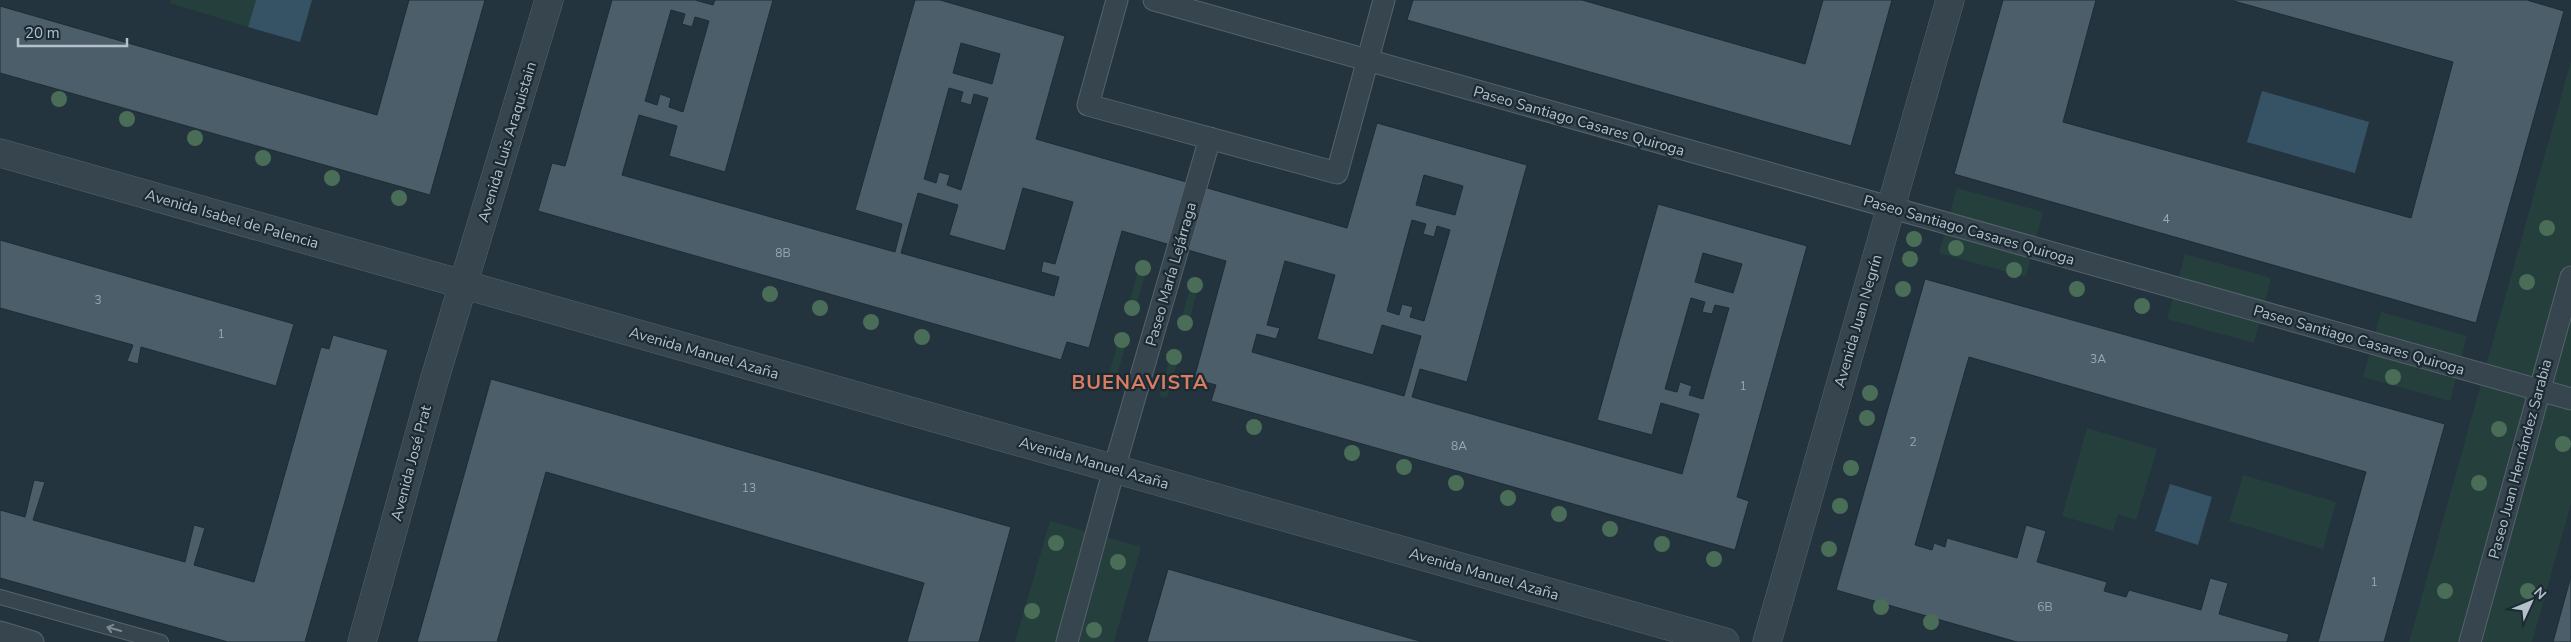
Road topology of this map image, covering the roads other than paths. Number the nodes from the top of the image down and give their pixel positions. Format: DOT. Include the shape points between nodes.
graph roads {
  1 [pos="549,0"];
  2 [pos="1117,0"];
  3 [pos="1154,0"];
  4 [pos="1384,0"];
  5 [pos="1950,0"];
  6 [pos="1367,61"];
  7 [pos="1210,138"];
  8 [pos="0,153"];
  9 [pos="1890,208"];
  10 [pos="2571,277"];
  11 [pos="463,285"];
  12 [pos="2538,390"];
  13 [pos="2571,399"];
  14 [pos="1114,469"];
  15 [pos="0,597"];
  16 [pos="0,632"];
  17 [pos="33,642"];
  18 [pos="161,642"];
  19 [pos="362,642"];
  20 [pos="1067,642"];
  21 [pos="1724,642"];
  22 [pos="1767,642"];
  23 [pos="2470,642"];
  1 -- 11 [label="street, Avenida Luis Araquistain"];
  2 -- 7 [label="street" via="1088,105"];
  3 -- 6 [label="street, Paseo Santiago Casares Quiroga"];
  4 -- 6 [label="street"];
  5 -- 9 [label="street, Avenida Juan Negrín"];
  6 -- 7 [label="street" via="1337,173"];
  6 -- 9 [label="street, Paseo Santiago Casares Quiroga"];
  7 -- 14 [label="street, Paseo María Lejárraga"];
  8 -- 11 [label="street, Avenida Isabel de Palencia"];
  9 -- 12 [label="street, Paseo Santiago Casares Quiroga"];
  9 -- 22 [label="street, Avenida Juan Negrín"];
  10 -- 12 [label="street, Paseo Juan Hernández Sarabia"];
  11 -- 14 [label="street, Avenida Manuel Azaña"];
  11 -- 19 [label="street, Avenida José Prat"];
  12 -- 13 [label="street, Paseo Santiago Casares Quiroga"];
  12 -- 23 [label="street, Paseo Juan Hernández Sarabia"];
  14 -- 20 [label="street, Paseo María Lejárraga"];
  14 -- 21 [label="street, Avenida Manuel Azaña"];
  18 -- 15 [label="lane, one-way"];
  16 -- 17 [label="street"];
}
